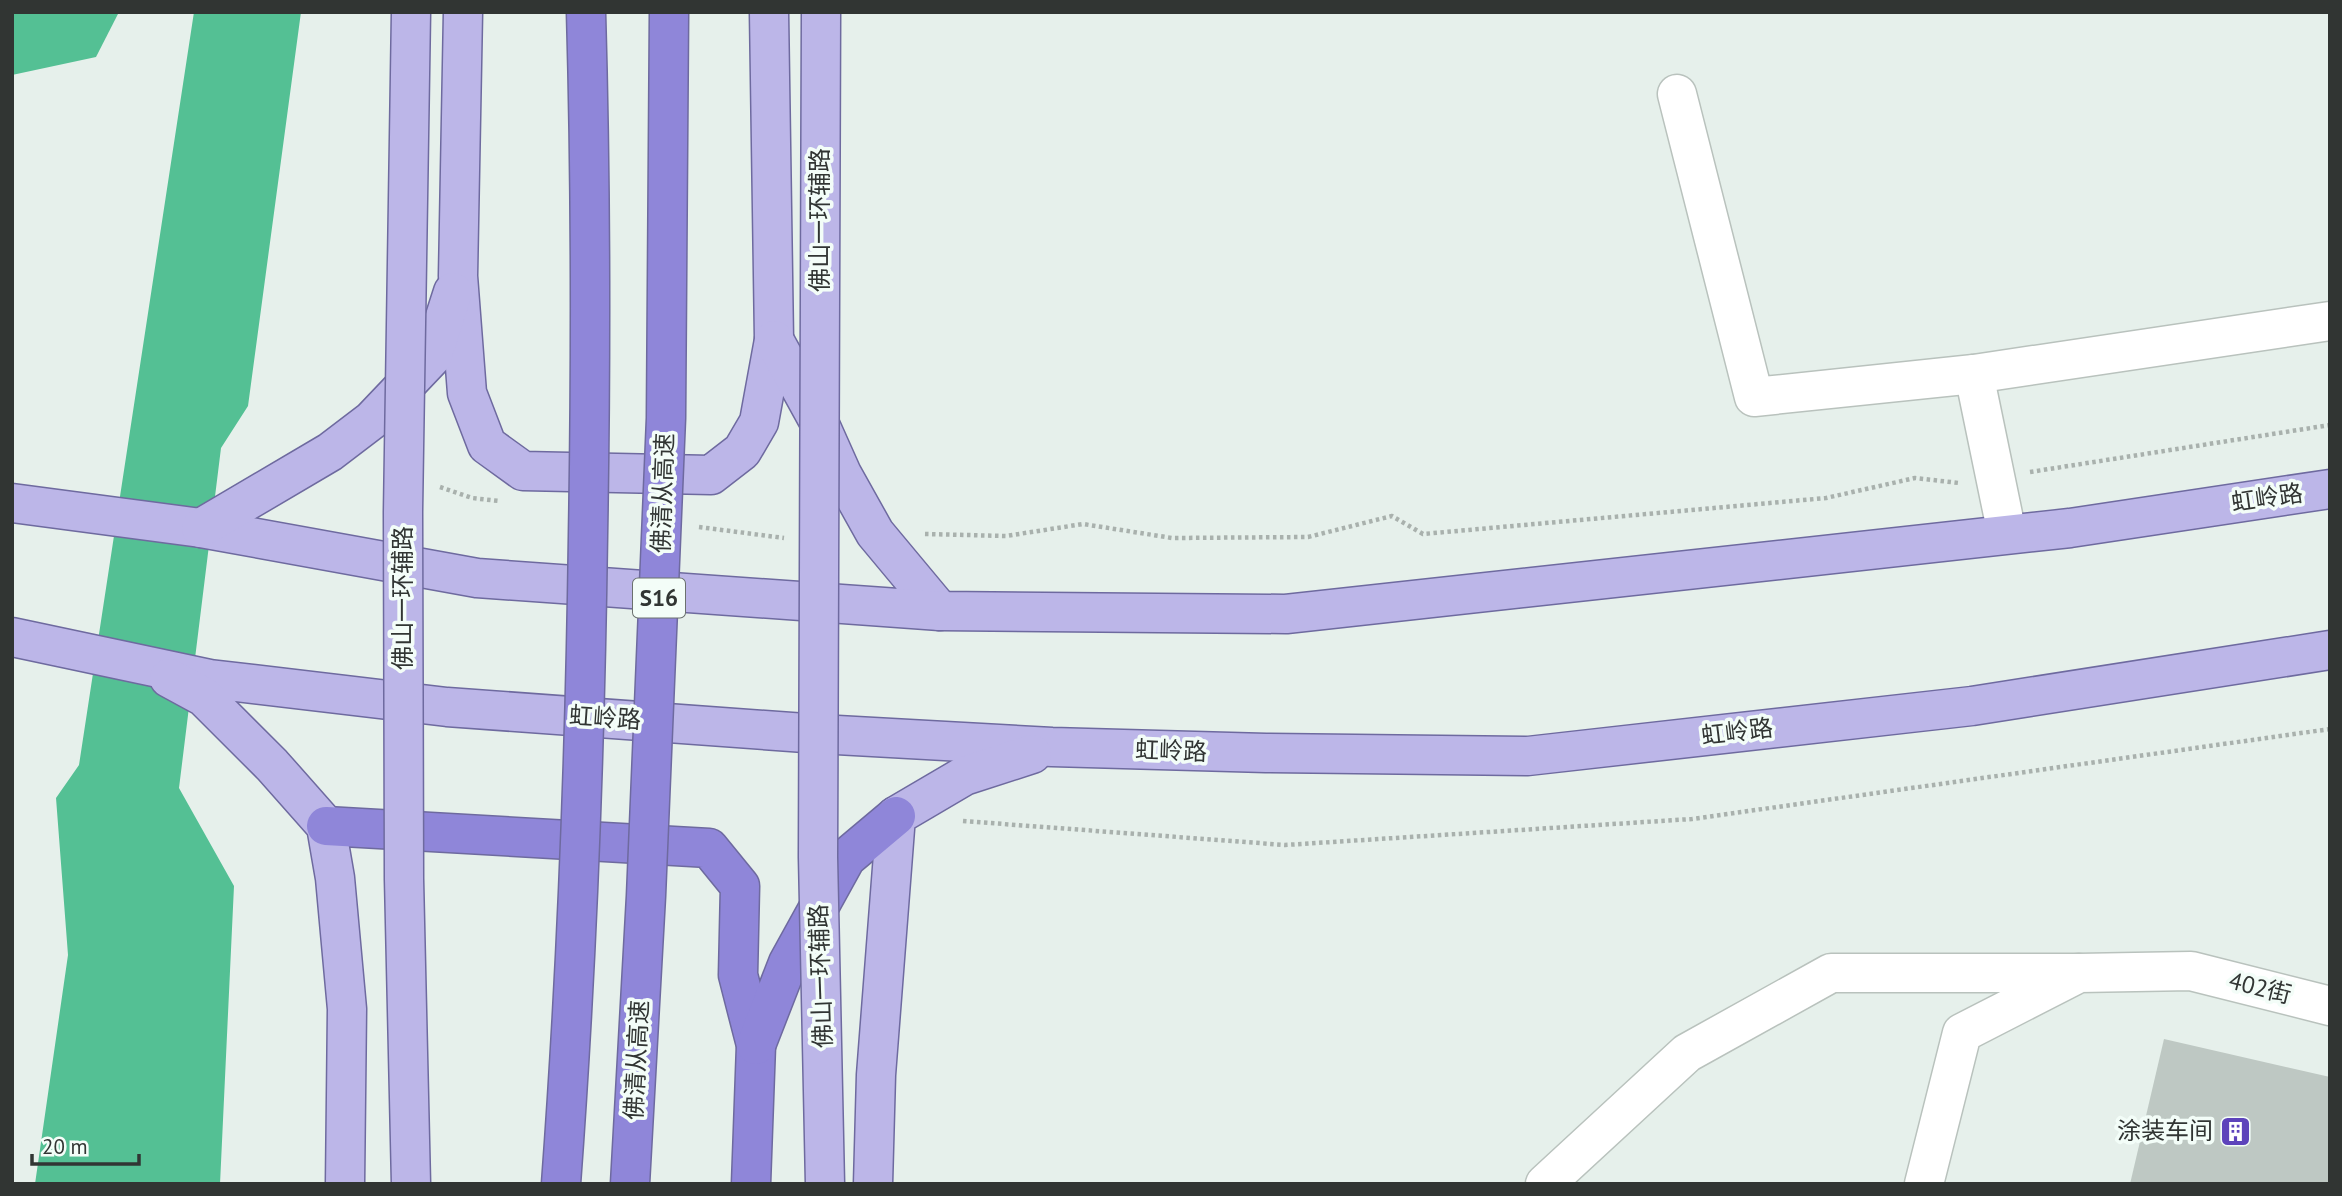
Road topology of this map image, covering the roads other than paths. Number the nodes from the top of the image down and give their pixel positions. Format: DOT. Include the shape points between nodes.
graph roads {
  1 [pos="411,12"];
  2 [pos="463,12"];
  3 [pos="586,12"];
  4 [pos="669,12"];
  5 [pos="769,12"];
  6 [pos="821,12"];
  7 [pos="1677,94"];
  8 [pos="458,276"];
  9 [pos="2330,320"];
  10 [pos="774,340"];
  11 [pos="1974,374"];
  12 [pos="2330,489"];
  13 [pos="16,505"];
  14 [pos="201,528"];
  15 [pos="2007,534"];
  16 [pos="940,611"];
  17 [pos="12,637"];
  18 [pos="2330,650"];
  19 [pos="207,688"];
  20 [pos="1052,747"];
  21 [pos="896,816"];
  22 [pos="326,827"];
  23 [pos="2079,973"];
  24 [pos="2330,1006"];
  25 [pos="756,1045"];
  26 [pos="345,1184"];
  27 [pos="411,1184"];
  28 [pos="561,1184"];
  29 [pos="630,1184"];
  30 [pos="751,1184"];
  31 [pos="825,1184"];
  32 [pos="873,1184"];
  33 [pos="1545,1184"];
  34 [pos="1924,1184"];
  1 -- 27 [label="main road, 佛山一环辅路, bridge" via="404,476 404,878"];
  2 -- 8 [label="main road, 佛山一环辅路"];
  3 -- 28 [label="highway, bridge" via="591,326 586,654 579,897"];
  4 -- 29 [label="highway, 佛清从高速 / S16, bridge" via="666,418"];
  5 -- 10 [label="main road, 佛山一环辅路"];
  6 -- 31 [label="main road, 佛山一环辅路, bridge" via="818,857"];
  7 -- 11 [label="street" via="1754,397"];
  8 -- 10 [label="main road, 佛山一环辅路" via="467,393 487,445 523,471 711,475 742,452 759,422"];
  8 -- 14 [label="main road" via="432,357 372,420 330,452"];
  9 -- 11 [label="street"];
  10 -- 16 [label="main road" via="875,533"];
  11 -- 15 [label="street"];
  12 -- 15 [label="main road, 虹岭路"];
  13 -- 14 [label="main road, 虹岭路"];
  14 -- 16 [label="main road, 虹岭路" via="477,578"];
  15 -- 16 [label="main road, 虹岭路" via="1286,614"];
  17 -- 19 [label="main road, 虹岭路" via="148,667"];
  18 -- 20 [label="main road, 虹岭路" via="1972,706 1528,756"];
  19 -- 20 [label="main road, 虹岭路"];
  19 -- 22 [label="main road"];
  20 -- 21 [label="main road" via="964,776"];
  21 -- 25 [label="highway" via="846,858 788,963"];
  21 -- 32 [label="main road" via="876,1075"];
  22 -- 25 [label="highway" via="709,848 740,886 738,975"];
  22 -- 26 [label="main road" via="347,1009"];
  23 -- 24 [label="street, 402街" via="2191,971"];
  23 -- 33 [label="street, 402街" via="1831,973 1687,1053"];
  23 -- 34 [label="street" via="1962,1034"];
  25 -- 30 [label="highway"];
}
